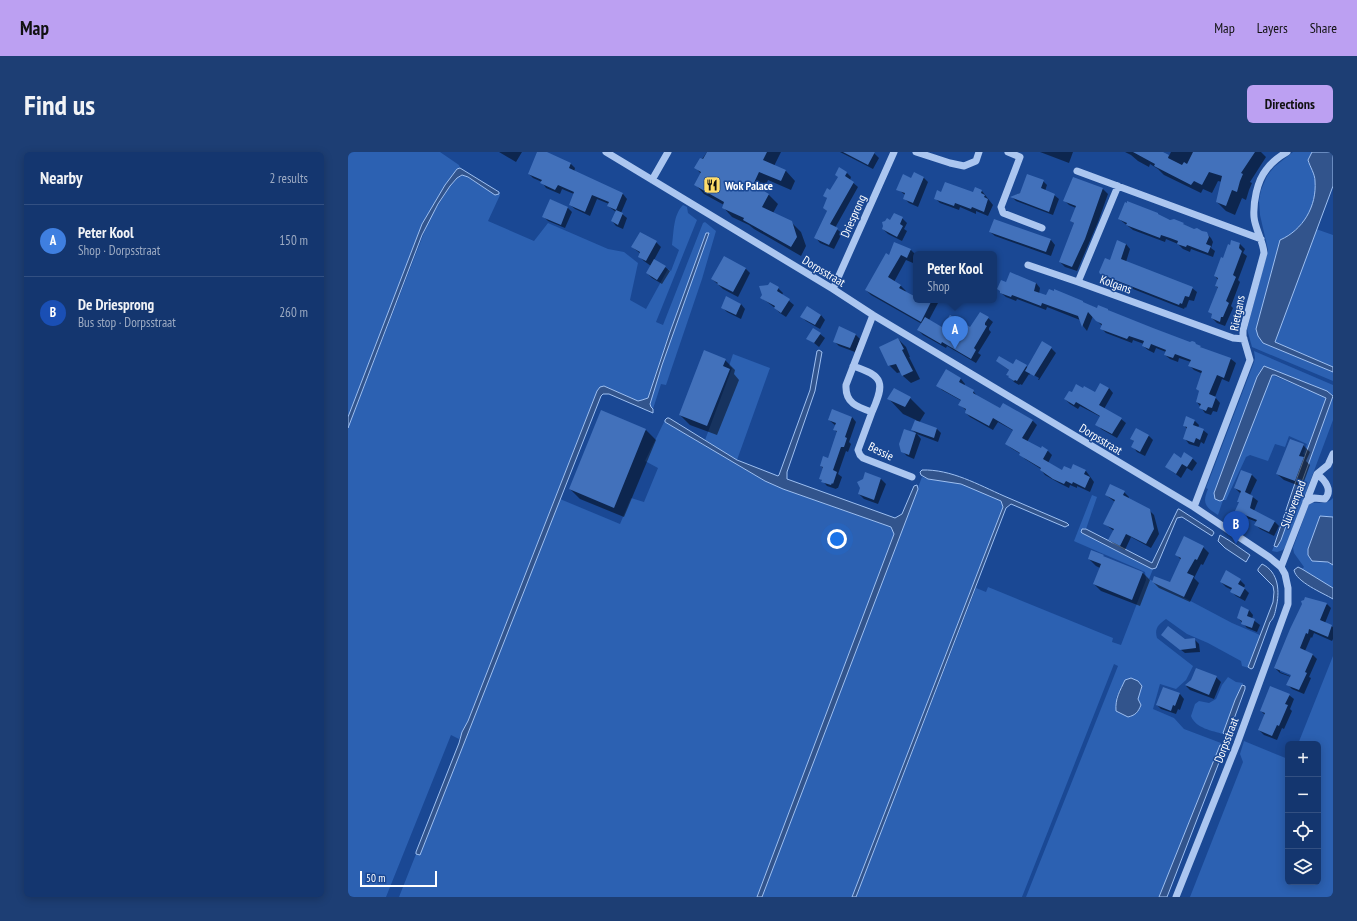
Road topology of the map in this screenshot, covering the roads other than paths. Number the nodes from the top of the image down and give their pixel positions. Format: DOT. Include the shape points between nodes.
graph roads {
  1 [pos="606,152"];
  2 [pos="668,152"];
  3 [pos="894,152"];
  4 [pos="916,152"];
  5 [pos="979,152"];
  6 [pos="1008,152"];
  7 [pos="1287,152"];
  8 [pos="1076,171"];
  9 [pos="652,180"];
  10 [pos="1118,186"];
  11 [pos="1042,228"];
  12 [pos="1261,238"];
  13 [pos="1028,265"];
  14 [pos="1078,282"];
  15 [pos="832,289"];
  16 [pos="873,315"];
  17 [pos="1244,339"];
  18 [pos="853,366"];
  19 [pos="872,412"];
  20 [pos="1333,454"];
  21 [pos="1317,474"];
  22 [pos="912,477"];
  23 [pos="1306,502"];
  24 [pos="1194,507"];
  25 [pos="1280,567"];
  26 [pos="1176,897"];
  1 -- 9 [label="street, Dorpsstraat"];
  2 -- 9 [label="street"];
  3 -- 15 [label="street, Driesprong"];
  4 -- 5 [label="street" via="964,166 976,161"];
  6 -- 11 [label="street" via="1020,157 1001,207 1003,213"];
  7 -- 12 [label="street, Rietgans" via="1266,170 1256,192 1254,218"];
  8 -- 10 [label="street"];
  9 -- 15 [label="street, Dorpsstraat"];
  10 -- 12 [label="street"];
  10 -- 14 [label="street"];
  12 -- 17 [label="street, Rietgans" via="1264,253 1244,324"];
  13 -- 14 [label="street, Kolgans"];
  14 -- 17 [label="street, Kolgans" via="1233,338"];
  15 -- 16 [label="street, Dorpsstraat"];
  16 -- 18 [label="street"];
  16 -- 24 [label="street, Dorpsstraat"];
  17 -- 24 [label="street, Rietgans" via="1249,356 1248,365"];
  18 -- 19 [label="street" via="846,385 846,394 851,402"];
  18 -- 19 [label="street, Bessie" via="870,372 878,379 880,393"];
  19 -- 22 [label="street, Bessie" via="858,447 860,455"];
  20 -- 21 [label="street, Sluisvenpad" via="1328,465"];
  21 -- 23 [label="street, Sluisvenpad"];
  21 -- 23 [label="street" via="1330,484 1331,494 1325,499 1314,498"];
  23 -- 25 [label="street, Sluisvenpad"];
  24 -- 25 [label="street, Dorpsstraat"];
  25 -- 26 [label="street, Dorpsstraat" via="1285,574 1288,604 1237,744"];
}
